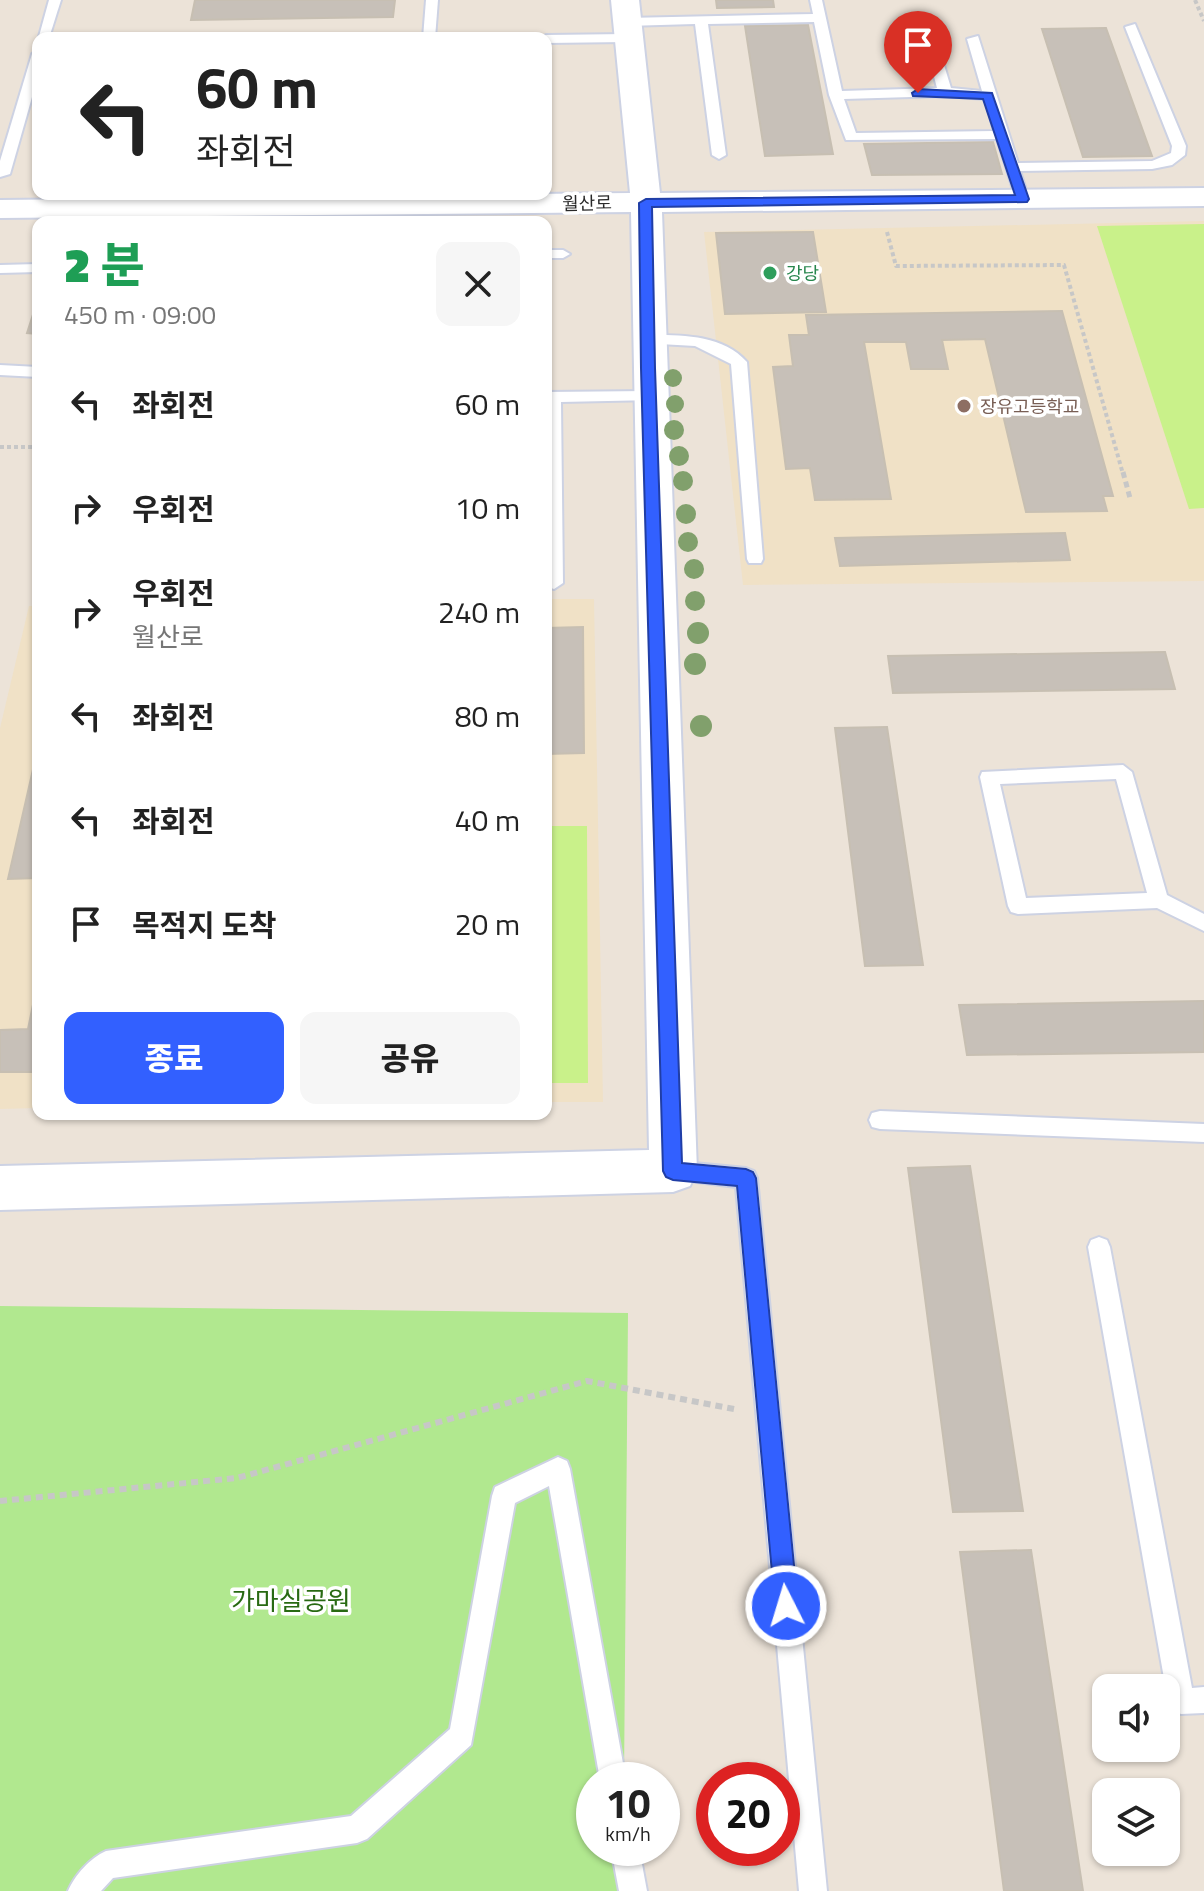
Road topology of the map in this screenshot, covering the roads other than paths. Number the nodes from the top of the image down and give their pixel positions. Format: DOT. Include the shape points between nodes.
graph roads {
  1 [pos="55,0"];
  2 [pos="432,0"];
  3 [pos="816,0"];
  4 [pos="820,18"];
  5 [pos="626,20"];
  6 [pos="701,21"];
  7 [pos="1131,27"];
  8 [pos="45,32"];
  9 [pos="429,32"];
  10 [pos="552,38"];
  11 [pos="973,39"];
  12 [pos="931,42"];
  13 [pos="32,75"];
  14 [pos="945,92"];
  15 [pos="836,95"];
  16 [pos="988,95"];
  17 [pos="1001,135"];
  18 [pos="719,155"];
  19 [pos="1011,167"];
  20 [pos="3,174"];
  21 [pos="1204,197"];
  22 [pos="1022,199"];
  23 [pos="646,203"];
  24 [pos="0,209"];
  25 [pos="552,254"];
  26 [pos="563,254"];
  27 [pos="32,268"];
  28 [pos="0,269"];
  29 [pos="647,340"];
  30 [pos="0,370"];
  31 [pos="32,372"];
  32 [pos="649,396"];
  33 [pos="552,397"];
  34 [pos="552,490"];
  35 [pos="755,559"];
  36 [pos="554,583"];
  37 [pos="1159,900"];
  38 [pos="1204,923"];
  39 [pos="880,1120"];
  40 [pos="1204,1133"];
  41 [pos="673,1171"];
  42 [pos="0,1188"];
  43 [pos="1099,1247"];
  44 [pos="1204,1700"];
  45 [pos="610,1762"];
  46 [pos="628,1866"];
  47 [pos="82,1891"];
  48 [pos="633,1891"];
  49 [pos="813,1891"];
  1 -- 8 [label="lane"];
  2 -- 9 [label="lane"];
  3 -- 4 [label="lane"];
  4 -- 6 [label="lane"];
  4 -- 15 [label="lane"];
  5 -- 6 [label="lane"];
  5 -- 10 [label="lane"];
  5 -- 23 [label="street, 월산로"];
  6 -- 18 [label="lane"];
  7 -- 19 [label="lane" via="1179,146 1178,155 1152,165"];
  11 -- 16 [label="lane"];
  12 -- 14 [label="lane"];
  13 -- 20 [label="lane"];
  14 -- 15 [label="lane"];
  14 -- 16 [label="lane"];
  15 -- 17 [label="lane" via="851,137"];
  16 -- 17 [label="lane"];
  17 -- 19 [label="lane"];
  19 -- 22 [label="lane"];
  21 -- 22 [label="street, 월산로"];
  22 -- 23 [label="street, 월산로"];
  23 -- 24 [label="street, 월산로"];
  23 -- 29 [label="street"];
  25 -- 26 [label="lane"];
  27 -- 28 [label="lane"];
  29 -- 32 [label="street"];
  29 -- 35 [label="lane" via="692,340 719,347 739,362"];
  30 -- 31 [label="lane"];
  32 -- 33 [label="lane"];
  32 -- 41 [label="street"];
  34 -- 36 [label="lane"];
  37 -- 37 [label="lane" via="1123,772 989,777 1018,906"];
  37 -- 38 [label="lane"];
  39 -- 40 [label="lane"];
  41 -- 42 [label="street"];
  41 -- 49 [label="lane" via="746,1178"];
  43 -- 44 [label="lane" via="1181,1701"];
  45 -- 47 [label="lane" via="558,1469 504,1496 462,1736 357,1829 106,1865"];
  46 -- 48 [label="lane"];
}
